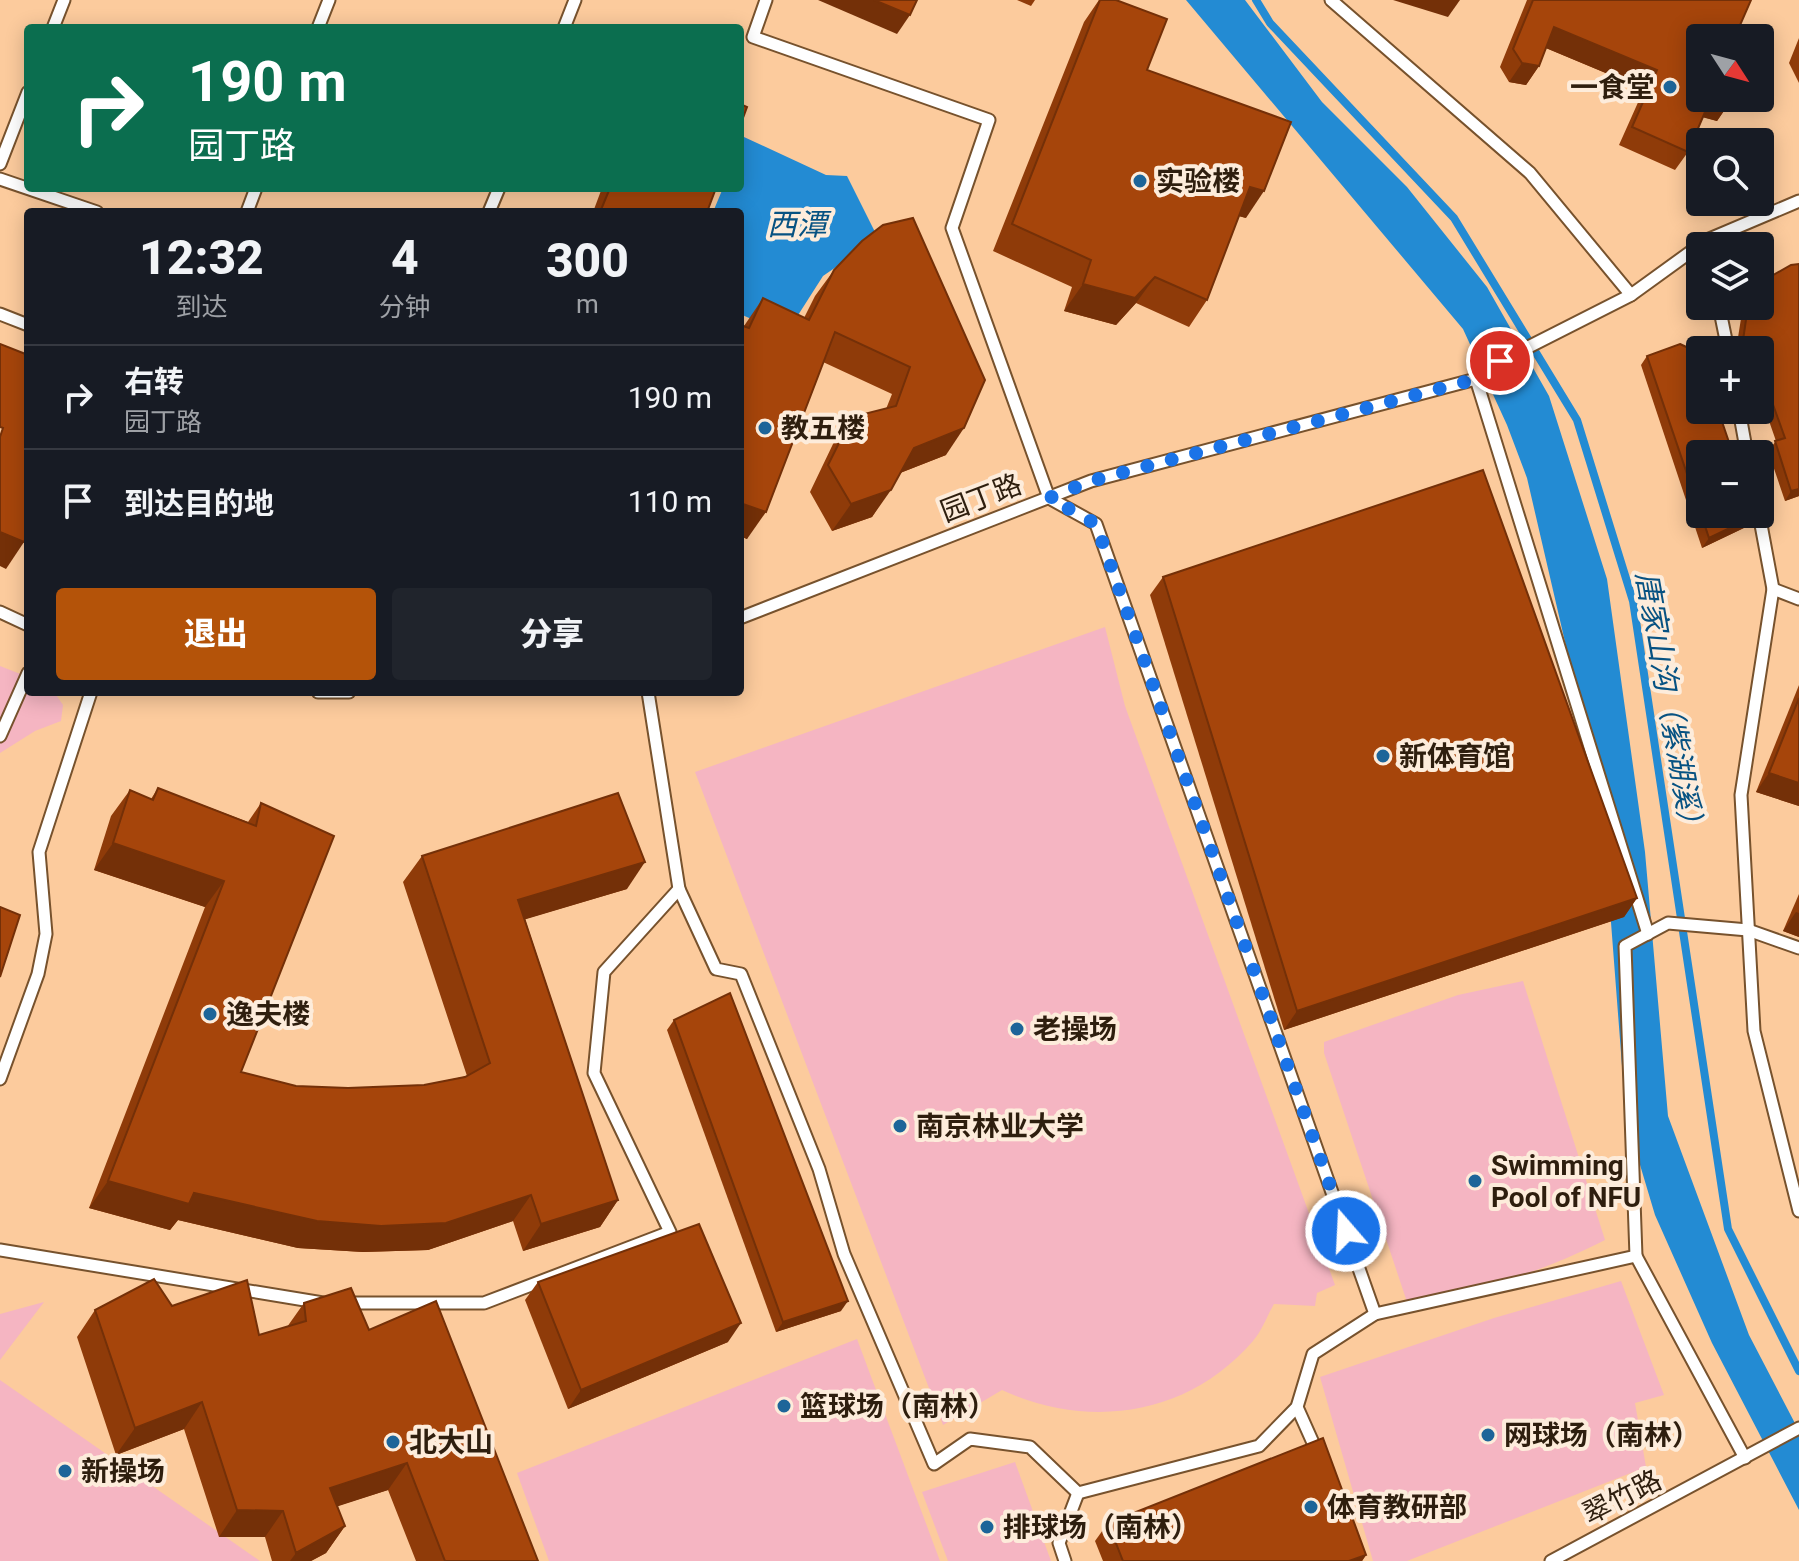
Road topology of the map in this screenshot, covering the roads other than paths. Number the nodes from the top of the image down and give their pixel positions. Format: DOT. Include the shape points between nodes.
graph roads {
  1 [pos="64,0"];
  2 [pos="329,0"];
  3 [pos="575,0"];
  4 [pos="766,0"];
  5 [pos="1331,0"];
  6 [pos="55,24"];
  7 [pos="320,24"];
  8 [pos="566,24"];
  9 [pos="24,102"];
  10 [pos="0,164"];
  11 [pos="0,179"];
  12 [pos="24,187"];
  13 [pos="38,192"];
  14 [pos="1799,201"];
  15 [pos="85,208"];
  16 [pos="1732,232"];
  17 [pos="1686,258"];
  18 [pos="1631,295"];
  19 [pos="0,314"];
  20 [pos="24,323"];
  21 [pos="1476,379"];
  22 [pos="1049,498"];
  23 [pos="1762,528"];
  24 [pos="1773,589"];
  25 [pos="1799,599"];
  26 [pos="0,612"];
  27 [pos="744,616"];
  28 [pos="24,623"];
  29 [pos="24,682"];
  30 [pos="90,696"];
  31 [pos="649,696"];
  32 [pos="0,736"];
  33 [pos="679,889"];
  34 [pos="1748,930"];
  35 [pos="1648,934"];
  36 [pos="1799,948"];
  37 [pos="0,1079"];
  38 [pos="1799,1211"];
  39 [pos="0,1250"];
  40 [pos="1636,1256"];
  41 [pos="1375,1314"];
  42 [pos="1297,1407"];
  43 [pos="1799,1428"];
  44 [pos="1745,1458"];
  45 [pos="1326,1473"];
  46 [pos="1078,1493"];
  47 [pos="1065,1561"];
  48 [pos="1551,1561"];
  1 -- 6 [label="lane"];
  2 -- 7 [label="lane"];
  3 -- 8 [label="lane"];
  4 -- 22 [label="lane" via="753,37 989,120 952,228"];
  5 -- 18 [label="lane" via="1530,173"];
  9 -- 10 [label="lane"];
  11 -- 12 [label="lane"];
  13 -- 15 [label="lane"];
  14 -- 16 [label="lane, 园丁路"];
  17 -- 18 [label="lane, 园丁路"];
  18 -- 21 [label="lane, 园丁路" via="1483,370"];
  19 -- 20 [label="lane"];
  21 -- 22 [label="lane, 园丁路" via="1091,481"];
  21 -- 35 [label="lane"];
  22 -- 27 [label="lane, 园丁路"];
  22 -- 41 [label="lane" via="1096,524"];
  23 -- 24 [label="lane"];
  24 -- 25 [label="lane"];
  24 -- 34 [label="lane" via="1741,795"];
  26 -- 28 [label="lane"];
  29 -- 32 [label="lane"];
  30 -- 37 [label="lane" via="39,852 46,934 38,974"];
  31 -- 33 [label="lane"];
  33 -- 39 [label="lane" via="604,972 594,1073 670,1232 484,1303 318,1303"];
  33 -- 46 [label="lane" via="716,969 741,974 819,1169 844,1254 934,1464 970,1439 1030,1447"];
  34 -- 35 [label="lane" via="1668,923"];
  34 -- 36 [label="lane"];
  34 -- 38 [label="lane" via="1754,1031"];
  35 -- 40 [label="lane" via="1625,946"];
  40 -- 41 [label="lane"];
  40 -- 44 [label="lane"];
  41 -- 42 [label="lane" via="1313,1354"];
  42 -- 45 [label="lane"];
  42 -- 46 [label="lane" via="1259,1446"];
  43 -- 44 [label="lane, 翠竹路"];
  44 -- 48 [label="lane, 翠竹路"];
  46 -- 47 [label="lane" via="1059,1543"];
}
